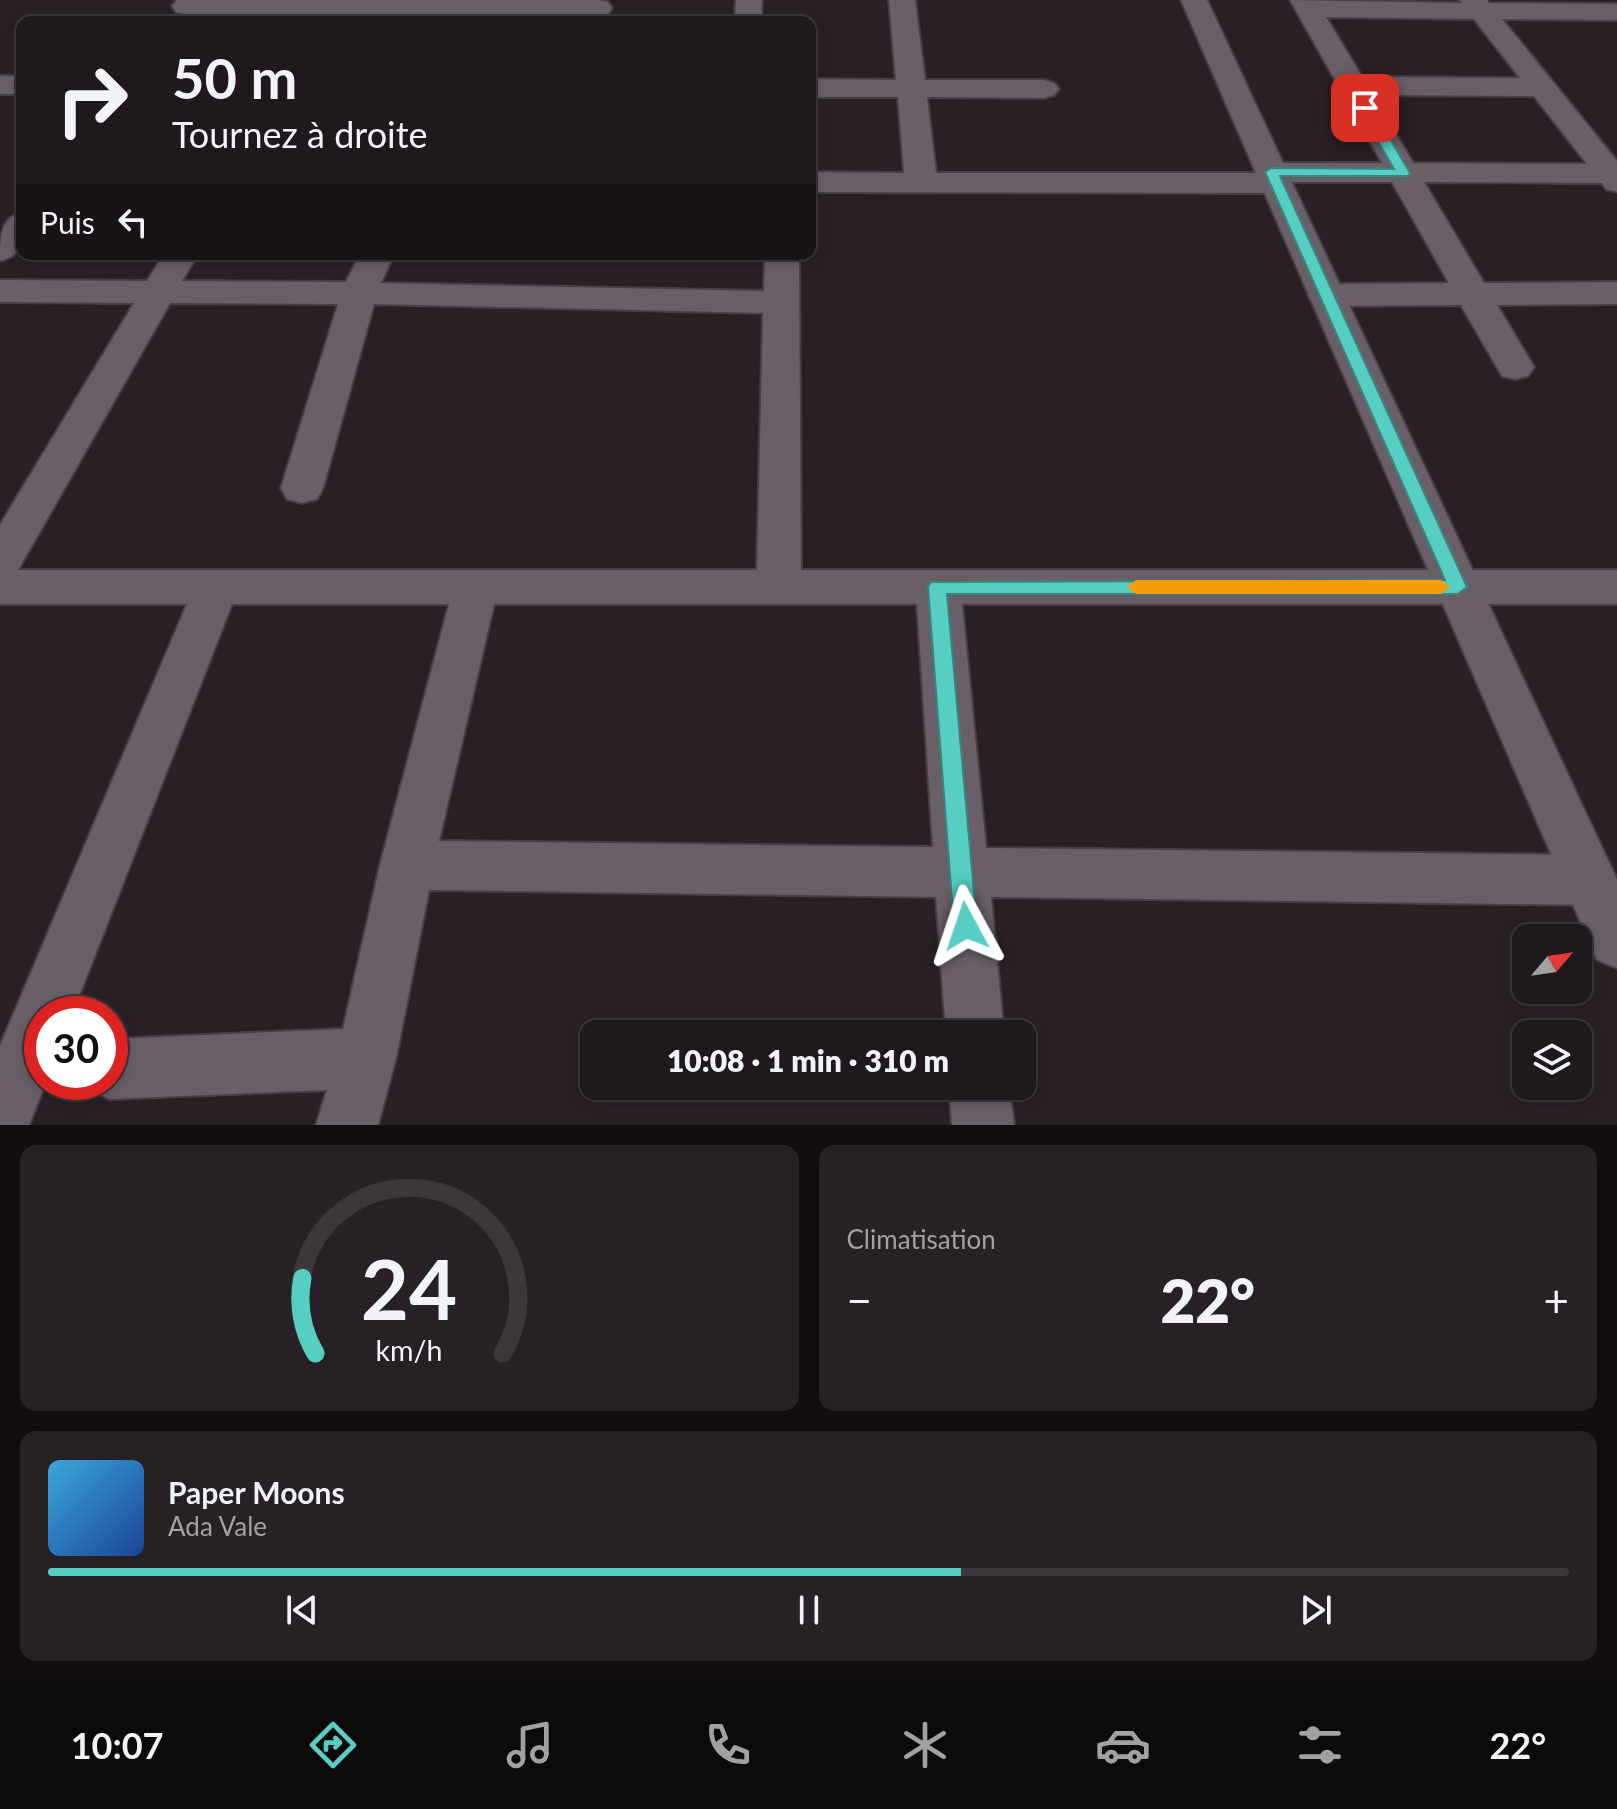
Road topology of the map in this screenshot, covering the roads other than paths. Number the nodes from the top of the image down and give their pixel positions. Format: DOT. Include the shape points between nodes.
graph roads {
  1 [pos="902,0"];
  2 [pos="1194,0"];
  3 [pos="1306,4"];
  4 [pos="1477,5"];
  5 [pos="182,9"];
  6 [pos="598,10"];
  7 [pos="1617,12"];
  8 [pos="488,15"];
  9 [pos="1353,86"];
  10 [pos="1542,87"];
  11 [pos="816,88"];
  12 [pos="911,89"];
  13 [pos="1044,89"];
  14 [pos="1403,173"];
  15 [pos="1615,176"];
  16 [pos="1274,177"];
  17 [pos="921,181"];
  18 [pos="816,182"];
  19 [pos="16,230"];
  20 [pos="0,251"];
  21 [pos="177,260"];
  22 [pos="374,260"];
  23 [pos="782,260"];
  24 [pos="0,291"];
  25 [pos="158,292"];
  26 [pos="359,293"];
  27 [pos="1472,293"];
  28 [pos="1617,293"];
  29 [pos="1326,295"];
  30 [pos="780,302"];
  31 [pos="1515,367"];
  32 [pos="302,488"];
  33 [pos="0,562"];
  34 [pos="217,586"];
  35 [pos="476,586"];
  36 [pos="0,587"];
  37 [pos="779,587"];
  38 [pos="938,587"];
  39 [pos="1458,587"];
  40 [pos="1617,587"];
  41 [pos="407,865"];
  42 [pos="961,872"];
  43 [pos="1590,880"];
  44 [pos="1617,941"];
  45 [pos="50,996"];
  46 [pos="974,1020"];
  47 [pos="366,1058"];
  48 [pos="24,1061"];
  49 [pos="128,1068"];
  50 [pos="15,1084"];
  51 [pos="980,1100"];
  52 [pos="347,1125"];
  53 [pos="983,1125"];
  1 -- 12 [label="street"];
  2 -- 16 [label="street"];
  3 -- 4 [label="street"];
  3 -- 9 [label="street"];
  4 -- 7 [label="street"];
  4 -- 10 [label="street"];
  5 -- 8 [label="street"];
  6 -- 8 [label="street"];
  9 -- 10 [label="street"];
  9 -- 14 [label="street"];
  10 -- 15 [label="street"];
  11 -- 12 [label="street"];
  12 -- 13 [label="street"];
  12 -- 17 [label="street"];
  14 -- 15 [label="street"];
  14 -- 16 [label="street"];
  14 -- 27 [label="street"];
  16 -- 17 [label="street"];
  16 -- 29 [label="street"];
  17 -- 18 [label="street"];
  19 -- 20 [label="street"];
  21 -- 25 [label="street"];
  22 -- 26 [label="street"];
  23 -- 30 [label="street"];
  24 -- 25 [label="street"];
  25 -- 26 [label="street"];
  25 -- 33 [label="street"];
  26 -- 30 [label="street"];
  26 -- 32 [label="street"];
  27 -- 28 [label="street"];
  27 -- 29 [label="street"];
  27 -- 31 [label="street"];
  29 -- 39 [label="street"];
  30 -- 37 [label="street"];
  34 -- 35 [label="street"];
  34 -- 36 [label="street"];
  34 -- 45 [label="street"];
  35 -- 37 [label="street"];
  35 -- 41 [label="street"];
  37 -- 38 [label="street"];
  38 -- 39 [label="street"];
  38 -- 42 [label="street"];
  39 -- 40 [label="street"];
  39 -- 43 [label="street"];
  41 -- 42 [label="street"];
  41 -- 47 [label="street"];
  42 -- 43 [label="street"];
  42 -- 46 [label="street"];
  43 -- 44 [label="street"];
  47 -- 49 [label="street"];
  47 -- 52 [label="street"];
  48 -- 50 [label="street"];
  51 -- 53 [label="street"];
}
